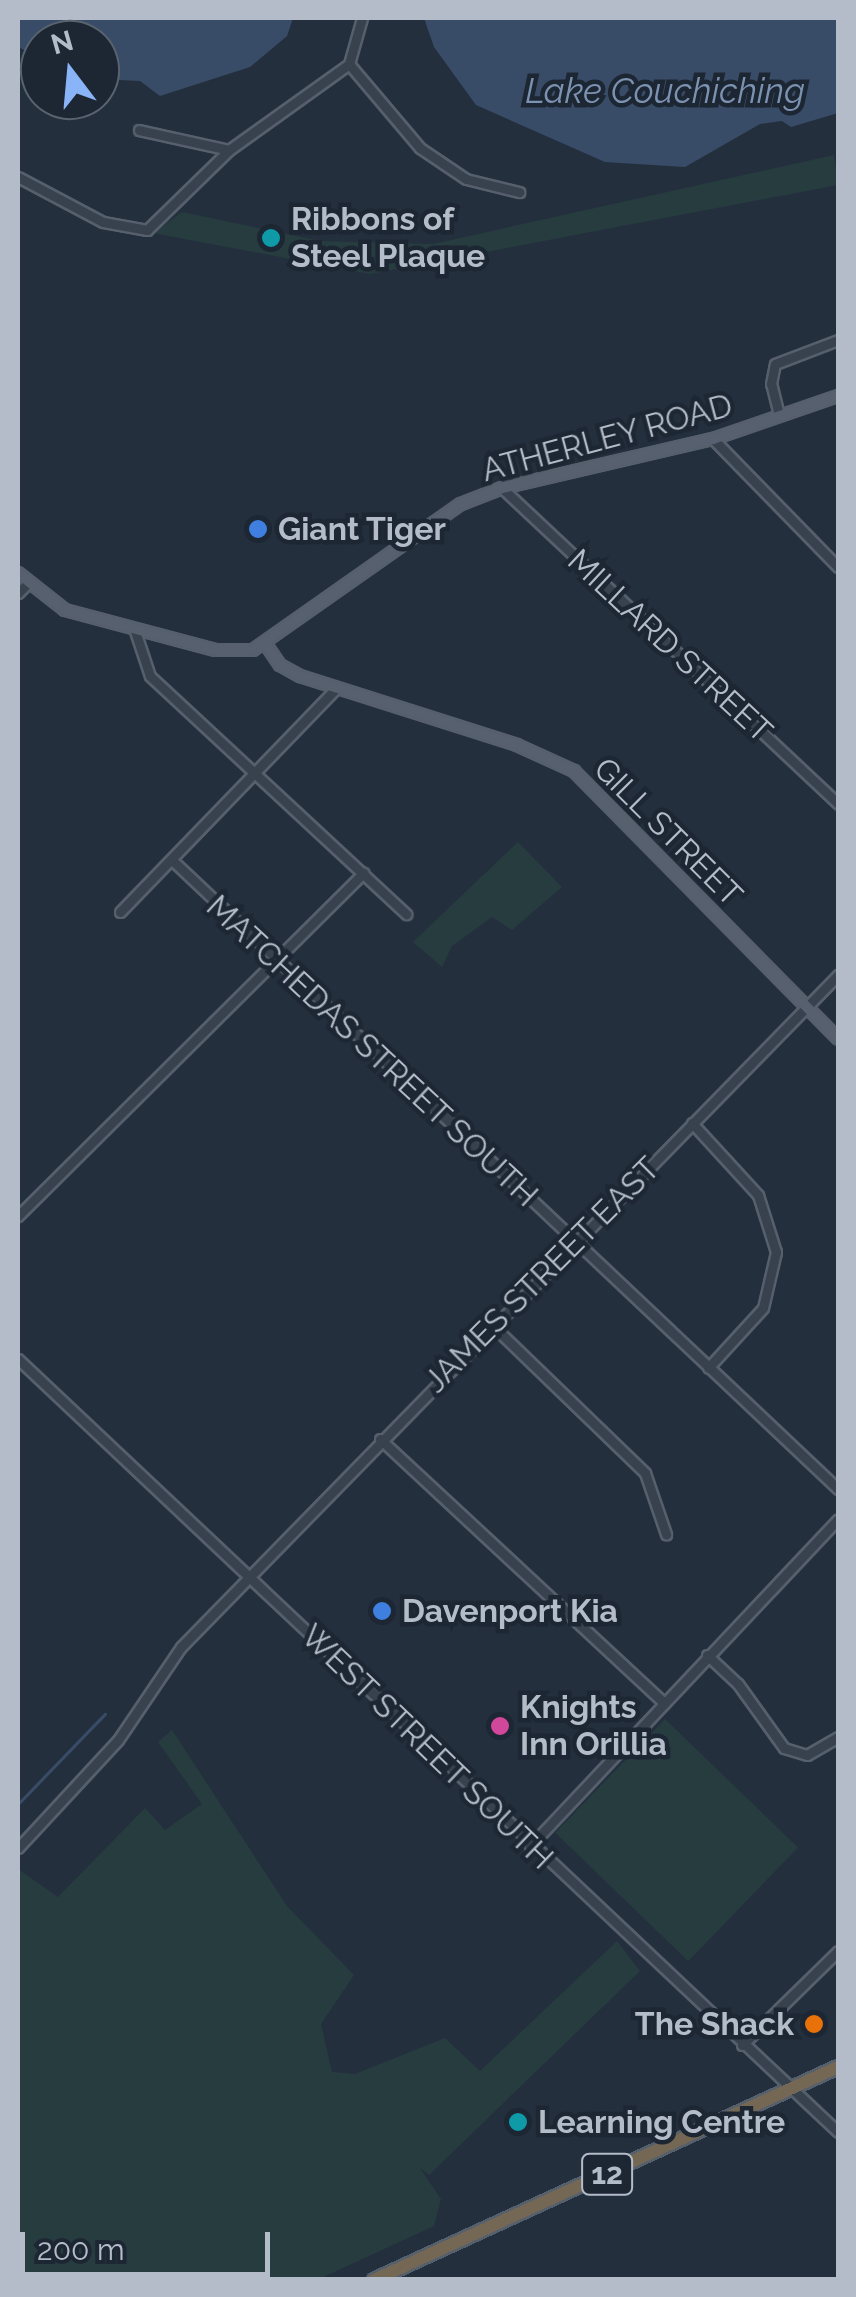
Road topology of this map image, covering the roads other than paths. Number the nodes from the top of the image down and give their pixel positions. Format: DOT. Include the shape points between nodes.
graph roads {
  1 [pos="362,18"];
  2 [pos="349,64"];
  3 [pos="139,130"];
  4 [pos="229,150"];
  5 [pos="18,177"];
  6 [pos="519,192"];
  7 [pos="838,340"];
  8 [pos="838,396"];
  9 [pos="779,416"];
  10 [pos="712,438"];
  11 [pos="502,488"];
  12 [pos="838,566"];
  13 [pos="18,572"];
  14 [pos="28,582"];
  15 [pos="18,594"];
  16 [pos="135,631"];
  17 [pos="266,646"];
  18 [pos="336,688"];
  19 [pos="255,777"];
  20 [pos="838,803"];
  21 [pos="172,860"];
  22 [pos="364,873"];
  23 [pos="120,912"];
  24 [pos="406,914"];
  25 [pos="274,959"];
  26 [pos="838,975"];
  27 [pos="804,1008"];
  28 [pos="838,1039"];
  29 [pos="692,1123"];
  30 [pos="18,1216"];
  31 [pos="573,1241"];
  32 [pos="492,1325"];
  33 [pos="18,1359"];
  34 [pos="708,1368"];
  35 [pos="380,1439"];
  36 [pos="838,1489"];
  37 [pos="838,1519"];
  38 [pos="666,1534"];
  39 [pos="248,1578"];
  40 [pos="706,1655"];
  41 [pos="664,1703"];
  42 [pos="838,1737"];
  43 [pos="530,1846"];
  44 [pos="18,1848"];
  45 [pos="838,1951"];
  46 [pos="742,2045"];
  47 [pos="838,2067"];
  48 [pos="792,2090"];
  49 [pos="838,2132"];
  50 [pos="374,2280"];
  1 -- 2 [label="street"];
  2 -- 4 [label="street"];
  2 -- 6 [label="street" via="420,148 466,178"];
  3 -- 4 [label="street"];
  4 -- 5 [label="street" via="158,225 138,233"];
  7 -- 9 [label="street" via="776,364 772,384"];
  8 -- 9 [label="main road, ATHERLEY ROAD"];
  9 -- 10 [label="main road, ATHERLEY ROAD"];
  10 -- 11 [label="main road, ATHERLEY ROAD"];
  10 -- 12 [label="street"];
  11 -- 17 [label="main road, ATHERLEY ROAD" via="428,522"];
  11 -- 20 [label="street, MILLARD STREET"];
  13 -- 14 [label="main road"];
  14 -- 15 [label="street"];
  14 -- 16 [label="main road" via="57,606"];
  16 -- 17 [label="main road" via="215,650"];
  16 -- 19 [label="street" via="150,676"];
  17 -- 18 [label="main road, GILL STREET" via="284,668"];
  18 -- 19 [label="street"];
  18 -- 27 [label="main road, GILL STREET" via="517,744 574,771"];
  19 -- 21 [label="street"];
  19 -- 22 [label="street"];
  21 -- 23 [label="street"];
  21 -- 25 [label="street, MATCHEDAS STREET SOUTH"];
  22 -- 24 [label="street"];
  22 -- 25 [label="street"];
  25 -- 30 [label="street"];
  25 -- 31 [label="street, MATCHEDAS STREET SOUTH"];
  26 -- 27 [label="street, JAMES STREET EAST"];
  27 -- 28 [label="main road, GILL STREET"];
  27 -- 29 [label="street, JAMES STREET EAST"];
  29 -- 31 [label="street, JAMES STREET EAST"];
  29 -- 34 [label="street" via="758,1194 776,1252 763,1308"];
  31 -- 32 [label="street, JAMES STREET EAST"];
  31 -- 34 [label="street, MATCHEDAS STREET SOUTH"];
  32 -- 35 [label="street, JAMES STREET EAST"];
  32 -- 38 [label="street" via="645,1473"];
  33 -- 39 [label="street, WEST STREET SOUTH"];
  34 -- 36 [label="street, MATCHEDAS STREET SOUTH"];
  35 -- 39 [label="street, JAMES STREET EAST"];
  35 -- 41 [label="street"];
  37 -- 40 [label="street"];
  39 -- 43 [label="street, WEST STREET SOUTH"];
  39 -- 44 [label="street, JAMES STREET EAST" via="169,1661 118,1740"];
  40 -- 41 [label="street"];
  40 -- 42 [label="street" via="738,1684 784,1748 807,1755"];
  41 -- 43 [label="street"];
  43 -- 46 [label="street, WEST STREET SOUTH"];
  45 -- 46 [label="street"];
  46 -- 48 [label="street, WEST STREET SOUTH"];
  47 -- 48 [label="highway, 12"];
  48 -- 49 [label="street, WEST STREET SOUTH"];
  48 -- 50 [label="highway, 12"];
}
